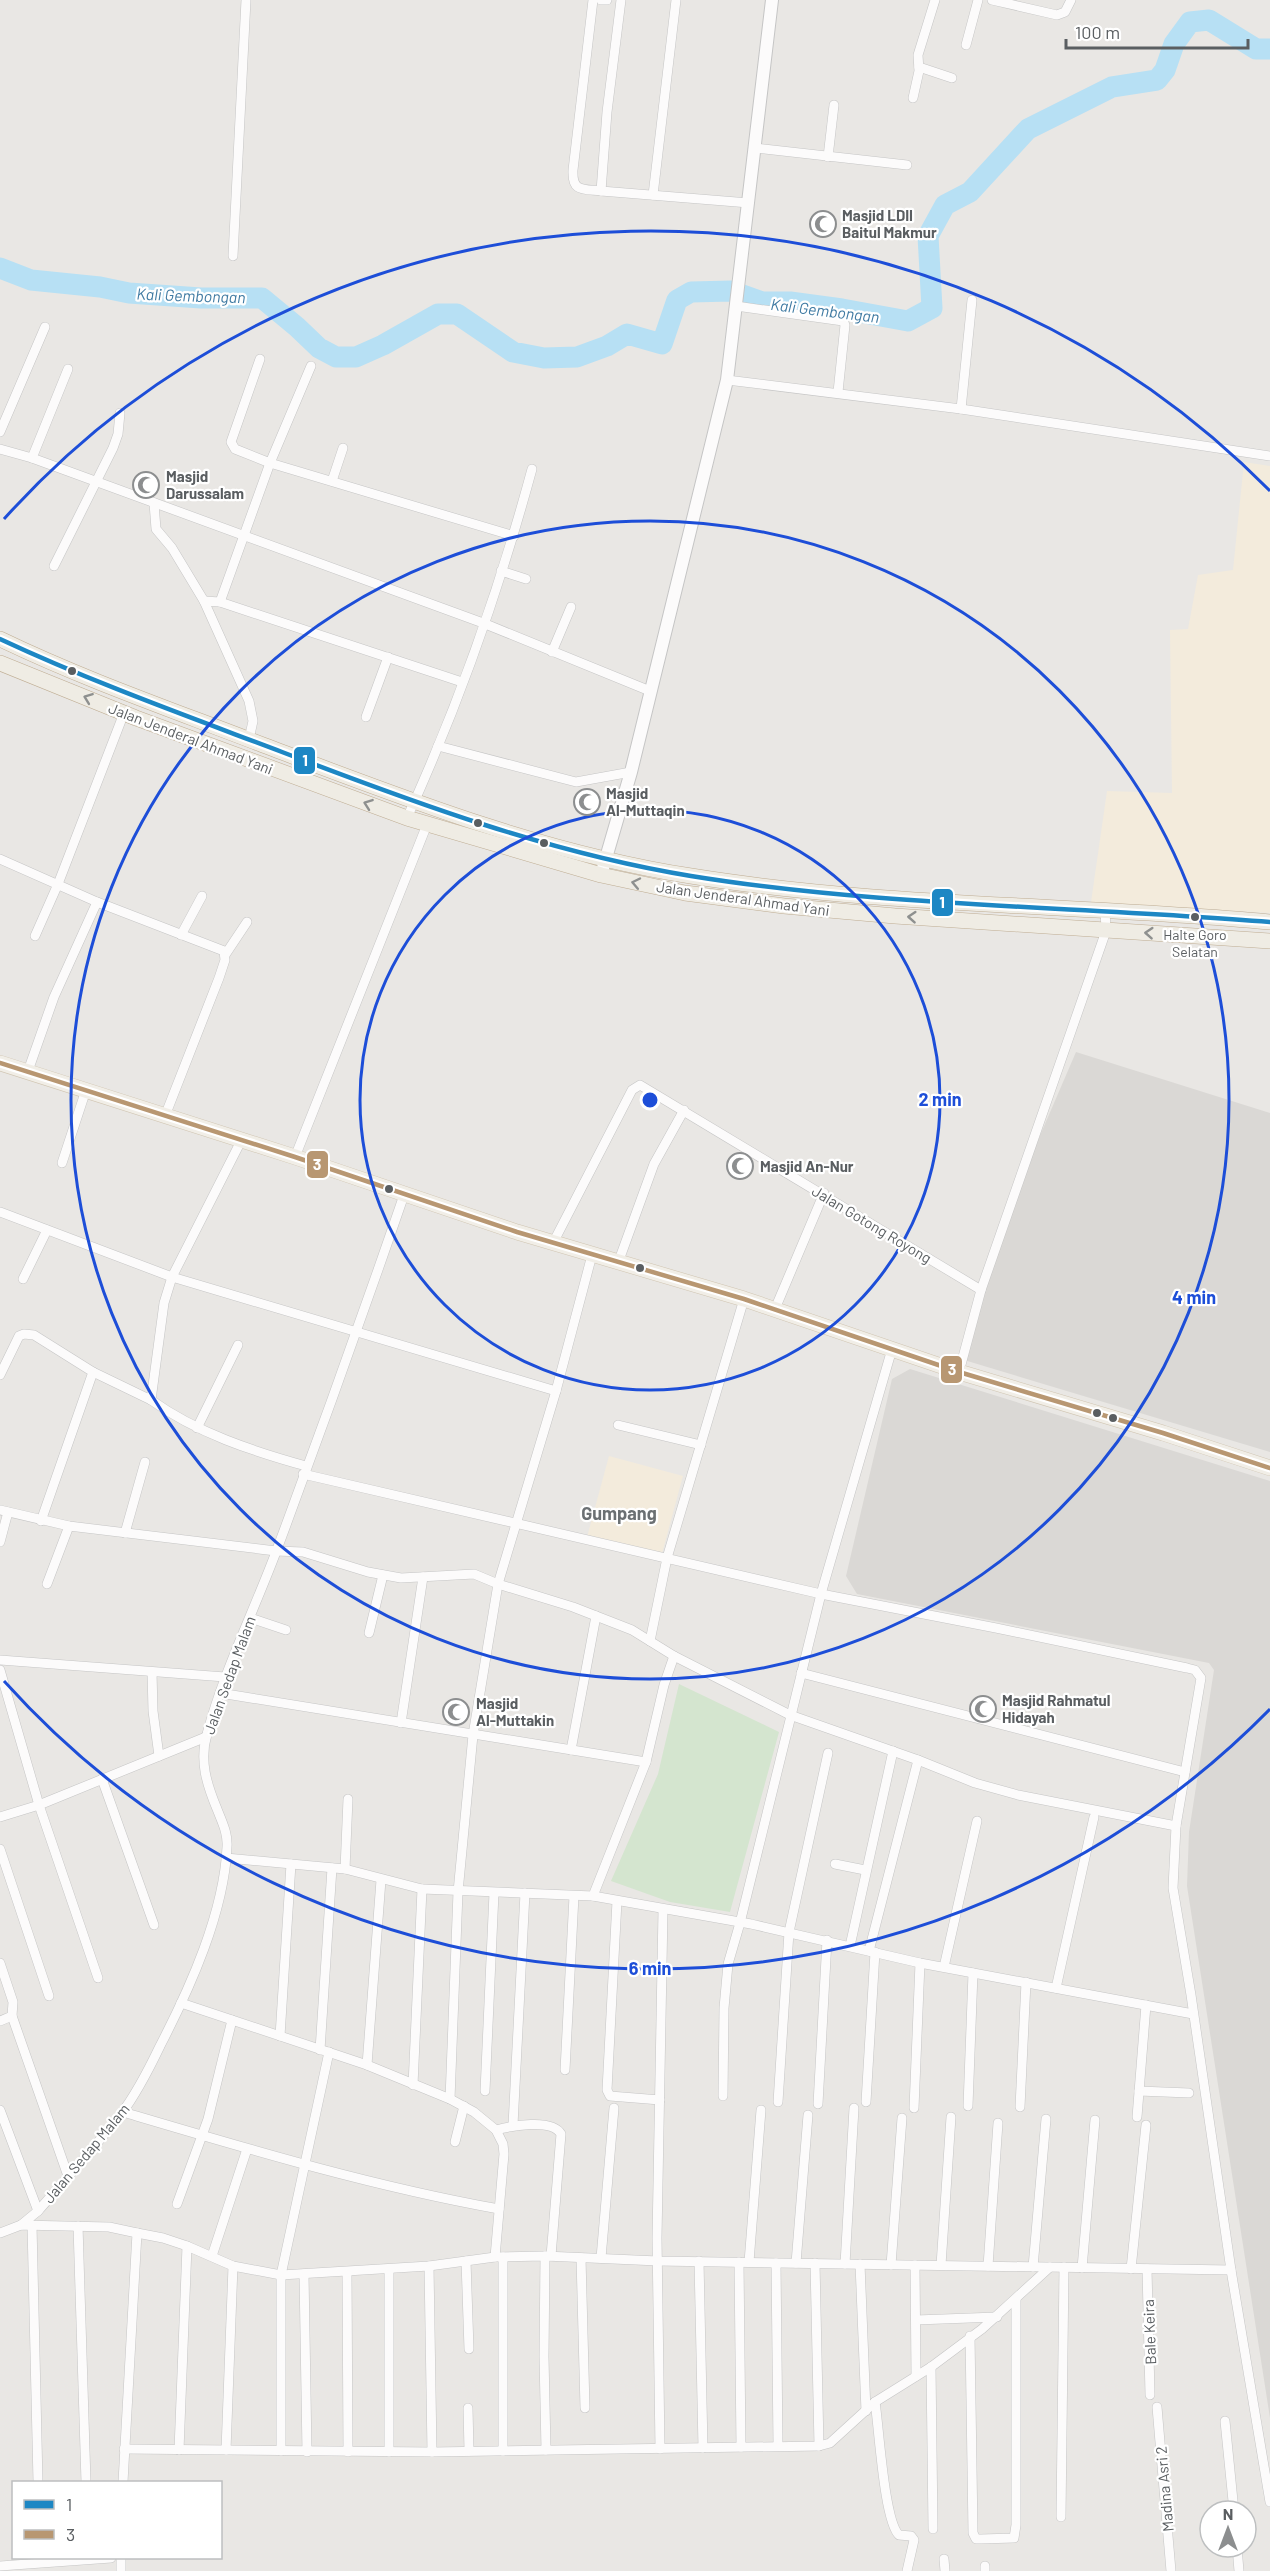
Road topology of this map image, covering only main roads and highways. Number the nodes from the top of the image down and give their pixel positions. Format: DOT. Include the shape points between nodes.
graph roads {
  1 [pos="0,639"];
  2 [pos="0,663"];
  3 [pos="1270,922"];
  4 [pos="1270,941"];
  5 [pos="0,1063"];
  6 [pos="1270,1468"];
  1 -- 3 [label="highway, Jalan Jenderal Ahmad Yani" via="124,693 433,809 607,859 690,876 788,889"];
  4 -- 2 [label="highway, Jalan Jenderal Ahmad Yani, one-way" via="773,904 685,893 601,875 408,818"];
  5 -- 6 [label="main road" via="553,1243 744,1299 959,1372"];
}
